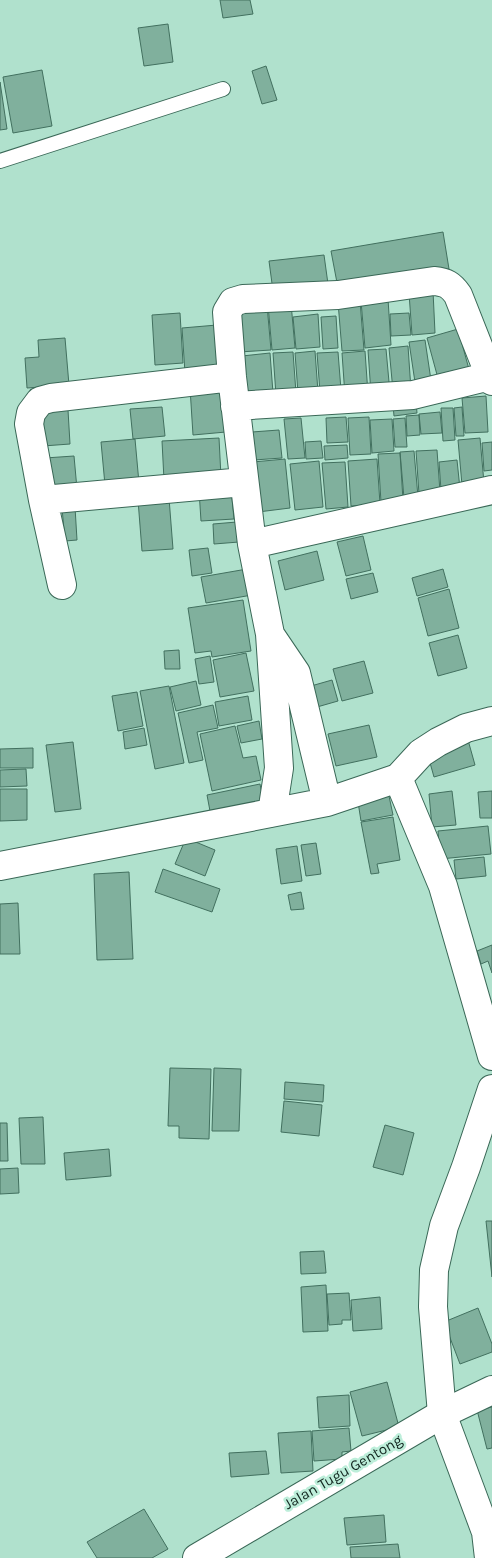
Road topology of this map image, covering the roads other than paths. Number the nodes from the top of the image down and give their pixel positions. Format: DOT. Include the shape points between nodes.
graph roads {
  1 [pos="224,89"];
  2 [pos="0,161"];
  3 [pos="232,377"];
  4 [pos="491,379"];
  5 [pos="235,406"];
  6 [pos="244,482"];
  7 [pos="492,490"];
  8 [pos="43,500"];
  9 [pos="252,544"];
  10 [pos="62,585"];
  11 [pos="270,634"];
  12 [pos="492,721"];
  13 [pos="398,778"];
  14 [pos="327,802"];
  15 [pos="272,813"];
  16 [pos="0,866"];
  17 [pos="492,1056"];
  18 [pos="492,1089"];
  19 [pos="492,1390"];
  20 [pos="442,1414"];
  21 [pos="196,1558"];
  22 [pos="490,1558"];
  1 -- 2 [label="lane"];
  3 -- 4 [label="street" via="226,312 233,302 445,282 458,295"];
  3 -- 5 [label="street"];
  3 -- 8 [label="street" via="40,401 31,413 29,424"];
  4 -- 5 [label="street" via="413,395"];
  5 -- 6 [label="street"];
  6 -- 8 [label="street"];
  6 -- 9 [label="street"];
  7 -- 9 [label="street"];
  8 -- 10 [label="street"];
  9 -- 11 [label="street"];
  11 -- 14 [label="street" via="296,673"];
  11 -- 15 [label="street" via="279,768"];
  12 -- 13 [label="street" via="466,728 438,742"];
  13 -- 14 [label="street"];
  13 -- 17 [label="street" via="443,886"];
  14 -- 15 [label="street"];
  15 -- 16 [label="street"];
  18 -- 20 [label="street" via="444,1226 434,1270 433,1307"];
  19 -- 20 [label="street, Jalan Tugu Gentong"];
  20 -- 21 [label="street, Jalan Tugu Gentong"];
  20 -- 22 [label="street" via="486,1532"];
}
